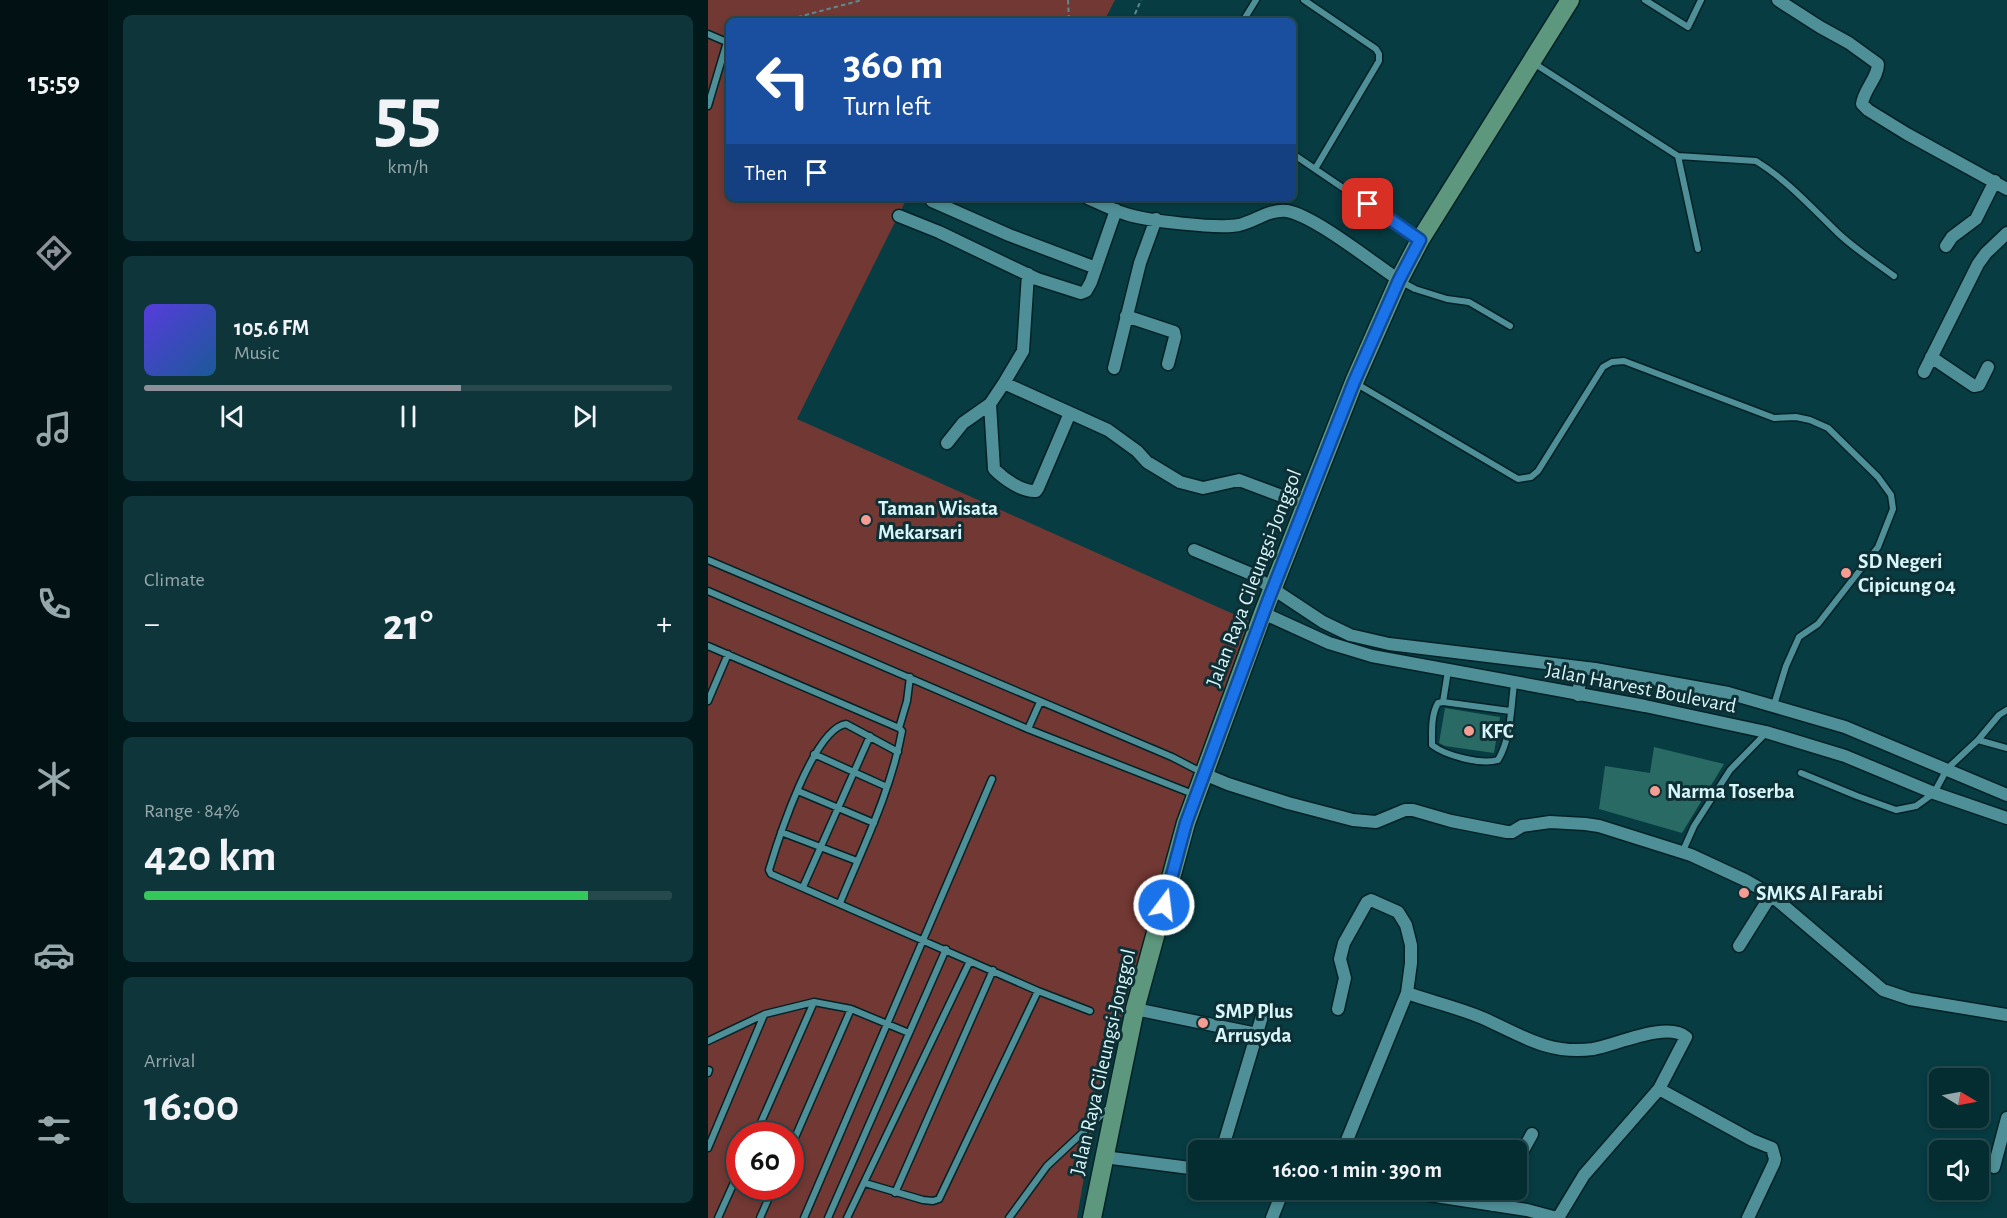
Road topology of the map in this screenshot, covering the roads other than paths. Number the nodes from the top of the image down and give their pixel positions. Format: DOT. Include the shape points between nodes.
graph roads {
  1 [pos="1256,0"];
  2 [pos="1304,0"];
  3 [pos="1570,0"];
  4 [pos="1645,0"];
  5 [pos="1701,0"];
  6 [pos="1778,0"];
  7 [pos="1245,18"];
  8 [pos="708,34"];
  9 [pos="726,41"];
  10 [pos="726,48"];
  11 [pos="1532,62"];
  12 [pos="708,106"];
  13 [pos="1296,156"];
  14 [pos="1678,156"];
  15 [pos="1315,169"];
  16 [pos="1995,181"];
  17 [pos="2007,189"];
  18 [pos="932,201"];
  19 [pos="1095,201"];
  20 [pos="1116,210"];
  21 [pos="899,216"];
  22 [pos="1156,219"];
  23 [pos="2007,233"];
  24 [pos="1420,240"];
  25 [pos="1946,246"];
  26 [pos="1698,249"];
  27 [pos="1096,268"];
  28 [pos="1028,274"];
  29 [pos="1894,276"];
  30 [pos="1399,280"];
  31 [pos="1126,316"];
  32 [pos="1510,326"];
  33 [pos="1931,357"];
  34 [pos="1168,364"];
  35 [pos="1988,367"];
  36 [pos="1114,368"];
  37 [pos="1924,372"];
  38 [pos="1354,382"];
  39 [pos="1004,383"];
  40 [pos="990,404"];
  41 [pos="1070,413"];
  42 [pos="947,443"];
  43 [pos="1306,505"];
  44 [pos="1194,550"];
  45 [pos="708,560"];
  46 [pos="1273,588"];
  47 [pos="708,591"];
  48 [pos="1263,613"];
  49 [pos="708,646"];
  50 [pos="728,654"];
  51 [pos="1582,668"];
  52 [pos="1448,671"];
  53 [pos="910,676"];
  54 [pos="1514,684"];
  55 [pos="1578,694"];
  56 [pos="708,701"];
  57 [pos="1041,702"];
  58 [pos="1443,702"];
  59 [pos="1774,705"];
  60 [pos="2007,710"];
  61 [pos="1510,711"];
  62 [pos="899,728"];
  63 [pos="1028,729"];
  64 [pos="1766,732"];
  65 [pos="870,736"];
  66 [pos="1978,740"];
  67 [pos="2007,748"];
  68 [pos="898,753"];
  69 [pos="814,754"];
  70 [pos="1947,769"];
  71 [pos="855,772"];
  72 [pos="1801,772"];
  73 [pos="1204,774"];
  74 [pos="992,779"];
  75 [pos="887,787"];
  76 [pos="798,791"];
  77 [pos="1934,793"];
  78 [pos="1196,795"];
  79 [pos="2007,795"];
  80 [pos="839,808"];
  81 [pos="2007,818"];
  82 [pos="874,823"];
  83 [pos="781,832"];
  84 [pos="822,846"];
  85 [pos="1682,853"];
  86 [pos="857,861"];
  87 [pos="803,888"];
  88 [pos="1771,895"];
  89 [pos="840,903"];
  90 [pos="923,940"];
  91 [pos="1739,946"];
  92 [pos="946,949"];
  93 [pos="970,961"];
  94 [pos="993,970"];
  95 [pos="1038,991"];
  96 [pos="1407,993"];
  97 [pos="814,1002"];
  98 [pos="1135,1009"];
  99 [pos="1338,1009"];
  100 [pos="851,1010"];
  101 [pos="1090,1011"];
  102 [pos="1263,1013"];
  103 [pos="765,1014"];
  104 [pos="2007,1015"];
  105 [pos="886,1024"];
  106 [pos="909,1033"];
  107 [pos="1257,1034"];
  108 [pos="708,1041"];
  109 [pos="1659,1089"];
  110 [pos="1115,1103"];
  111 [pos="2007,1118"];
  112 [pos="760,1122"];
  113 [pos="802,1122"];
  114 [pos="1532,1134"];
  115 [pos="1225,1140"];
  116 [pos="1347,1140"];
  117 [pos="1527,1143"];
  118 [pos="708,1148"];
  119 [pos="1104,1157"];
  120 [pos="1994,1167"];
  121 [pos="1188,1168"];
  122 [pos="865,1183"];
  123 [pos="895,1193"];
  124 [pos="726,1200"];
  125 [pos="768,1200"];
  126 [pos="1279,1200"];
  127 [pos="1462,1200"];
  128 [pos="1497,1200"];
  129 [pos="1494,1205"];
  130 [pos="718,1218"];
  131 [pos="760,1218"];
  132 [pos="804,1218"];
  133 [pos="828,1218"];
  134 [pos="847,1218"];
  135 [pos="1009,1218"];
  136 [pos="1092,1218"];
  137 [pos="1272,1218"];
  138 [pos="1557,1218"];
  139 [pos="1748,1218"];
  1 -- 7 [label="lane"];
  2 -- 15 [label="lane" via="1379,54 1379,61"];
  3 -- 11 [label="main road, Jalan Raya Cileungsi-Jonggol"];
  4 -- 5 [label="lane" via="1688,27"];
  6 -- 16 [label="street" via="1878,64 1863,98 1862,104 1868,110"];
  8 -- 9 [label="lane"];
  10 -- 12 [label="lane"];
  11 -- 14 [label="lane"];
  11 -- 24 [label="main road, Jalan Raya Cileungsi-Jonggol"];
  13 -- 15 [label="lane"];
  14 -- 26 [label="lane"];
  14 -- 29 [label="lane" via="1756,161 1767,167 1839,234"];
  15 -- 24 [label="lane"];
  16 -- 17 [label="street"];
  16 -- 25 [label="street" via="1976,219"];
  18 -- 27 [label="street"];
  19 -- 20 [label="street"];
  20 -- 22 [label="street"];
  20 -- 27 [label="street"];
  21 -- 28 [label="street"];
  22 -- 30 [label="street" via="1239,225 1268,213 1294,213 1314,222"];
  22 -- 31 [label="street"];
  23 -- 33 [label="street" via="1978,264"];
  24 -- 30 [label="main road, Jalan Raya Cileungsi-Jonggol"];
  27 -- 28 [label="street" via="1087,289 1081,293"];
  28 -- 39 [label="street" via="1023,351"];
  30 -- 32 [label="lane" via="1415,289 1469,302"];
  30 -- 38 [label="main road, Jalan Raya Cileungsi-Jonggol"];
  31 -- 34 [label="street" via="1174,332"];
  31 -- 36 [label="street"];
  33 -- 35 [label="street" via="1974,386 1979,385"];
  33 -- 37 [label="street"];
  38 -- 43 [label="main road, Jalan Raya Cileungsi-Jonggol"];
  38 -- 59 [label="lane" via="1518,479 1538,471 1603,367 1612,362 1624,361 1774,418 1810,420 1828,428 1892,495 1892,517 1878,548 1818,624 1799,637"];
  39 -- 40 [label="street"];
  39 -- 41 [label="street"];
  40 -- 41 [label="street" via="994,469 1029,491 1038,488"];
  40 -- 42 [label="street" via="963,423"];
  41 -- 43 [label="street" via="1108,430 1147,462 1180,482 1203,488 1239,480"];
  43 -- 46 [label="main road, Jalan Raya Cileungsi-Jonggol"];
  44 -- 46 [label="street, Jalan Harvest Boulevard" via="1249,573"];
  45 -- 57 [label="lane"];
  46 -- 48 [label="main road, Jalan Raya Cileungsi-Jonggol"];
  46 -- 51 [label="street, Jalan Harvest Boulevard" via="1323,622 1376,642"];
  47 -- 53 [label="lane"];
  48 -- 52 [label="street, Jalan Harvest Boulevard" via="1329,643"];
  48 -- 73 [label="main road, Jalan Raya Cileungsi-Jonggol"];
  49 -- 50 [label="lane"];
  50 -- 56 [label="lane"];
  50 -- 62 [label="lane"];
  51 -- 55 [label="street"];
  51 -- 59 [label="street, Jalan Harvest Boulevard" via="1728,693"];
  52 -- 54 [label="street, Jalan Harvest Boulevard"];
  52 -- 58 [label="lane"];
  53 -- 62 [label="lane"];
  53 -- 63 [label="lane"];
  54 -- 55 [label="street, Jalan Harvest Boulevard"];
  54 -- 61 [label="lane"];
  55 -- 64 [label="street, Jalan Harvest Boulevard"];
  57 -- 63 [label="lane"];
  57 -- 73 [label="lane"];
  58 -- 61 [label="lane"];
  58 -- 61 [label="lane" via="1435,708 1432,745 1441,752 1486,762 1498,759 1503,751"];
  59 -- 70 [label="street, Jalan Harvest Boulevard" via="1845,727"];
  60 -- 66 [label="lane"];
  62 -- 68 [label="lane" via="902,731"];
  63 -- 78 [label="lane"];
  64 -- 77 [label="street, Jalan Harvest Boulevard" via="1845,756"];
  64 -- 85 [label="lane" via="1730,770 1694,826"];
  65 -- 68 [label="lane"];
  65 -- 69 [label="lane" via="846,724 839,725"];
  65 -- 71 [label="lane"];
  66 -- 67 [label="lane"];
  66 -- 70 [label="lane"];
  68 -- 75 [label="lane"];
  69 -- 71 [label="lane"];
  69 -- 76 [label="lane"];
  70 -- 77 [label="lane"];
  70 -- 79 [label="street, Jalan Harvest Boulevard"];
  71 -- 75 [label="lane"];
  71 -- 80 [label="lane"];
  72 -- 77 [label="lane" via="1896,810 1916,806"];
  73 -- 78 [label="main road, Jalan Raya Cileungsi-Jonggol"];
  73 -- 85 [label="street" via="1298,806 1369,823 1413,810 1507,832 1550,822 1585,824"];
  74 -- 90 [label="lane"];
  75 -- 82 [label="lane"];
  76 -- 80 [label="lane"];
  76 -- 83 [label="lane"];
  77 -- 81 [label="street, Jalan Harvest Boulevard"];
  78 -- 98 [label="main road, Jalan Raya Cileungsi-Jonggol"];
  80 -- 82 [label="lane"];
  80 -- 84 [label="lane"];
  82 -- 86 [label="lane"];
  83 -- 84 [label="lane"];
  83 -- 87 [label="lane" via="769,870 773,876"];
  84 -- 86 [label="lane"];
  84 -- 87 [label="lane"];
  85 -- 88 [label="street"];
  86 -- 89 [label="lane"];
  87 -- 89 [label="lane"];
  88 -- 91 [label="street"];
  88 -- 104 [label="street" via="1883,990 1910,999"];
  89 -- 90 [label="lane"];
  90 -- 92 [label="lane"];
  90 -- 105 [label="lane"];
  92 -- 93 [label="lane"];
  92 -- 106 [label="lane"];
  93 -- 94 [label="lane"];
  93 -- 122 [label="lane"];
  94 -- 95 [label="lane"];
  94 -- 123 [label="lane"];
  95 -- 101 [label="lane"];
  95 -- 123 [label="lane" via="939,1199 923,1200"];
  96 -- 99 [label="street" via="1411,945 1406,925 1398,912 1371,900 1344,943 1340,959 1345,978"];
  96 -- 109 [label="street" via="1483,1018 1539,1045 1562,1049 1592,1049 1669,1031 1683,1034 1685,1040"];
  96 -- 116 [label="street"];
  97 -- 100 [label="lane"];
  97 -- 103 [label="lane"];
  97 -- 112 [label="lane"];
  98 -- 107 [label="street"];
  98 -- 110 [label="main road, Jalan Raya Cileungsi-Jonggol"];
  100 -- 105 [label="lane"];
  100 -- 113 [label="lane"];
  102 -- 107 [label="street"];
  103 -- 108 [label="lane"];
  103 -- 118 [label="lane"];
  105 -- 106 [label="lane"];
  105 -- 132 [label="lane"];
  106 -- 133 [label="lane"];
  107 -- 115 [label="street"];
  109 -- 138 [label="street" via="1584,1175"];
  109 -- 139 [label="street" via="1772,1148 1776,1159"];
  110 -- 119 [label="main road, Jalan Raya Cileungsi-Jonggol"];
  110 -- 135 [label="lane" via="1047,1166"];
  111 -- 120 [label="street"];
  114 -- 117 [label="street"];
  119 -- 121 [label="street"];
  119 -- 136 [label="main road, Jalan Raya Cileungsi-Jonggol"];
  122 -- 123 [label="lane"];
  122 -- 134 [label="lane"];
  124 -- 130 [label="lane"];
  125 -- 131 [label="lane"];
  126 -- 137 [label="street"];
  127 -- 129 [label="street"];
  128 -- 129 [label="street"];
  129 -- 138 [label="street"];
}
